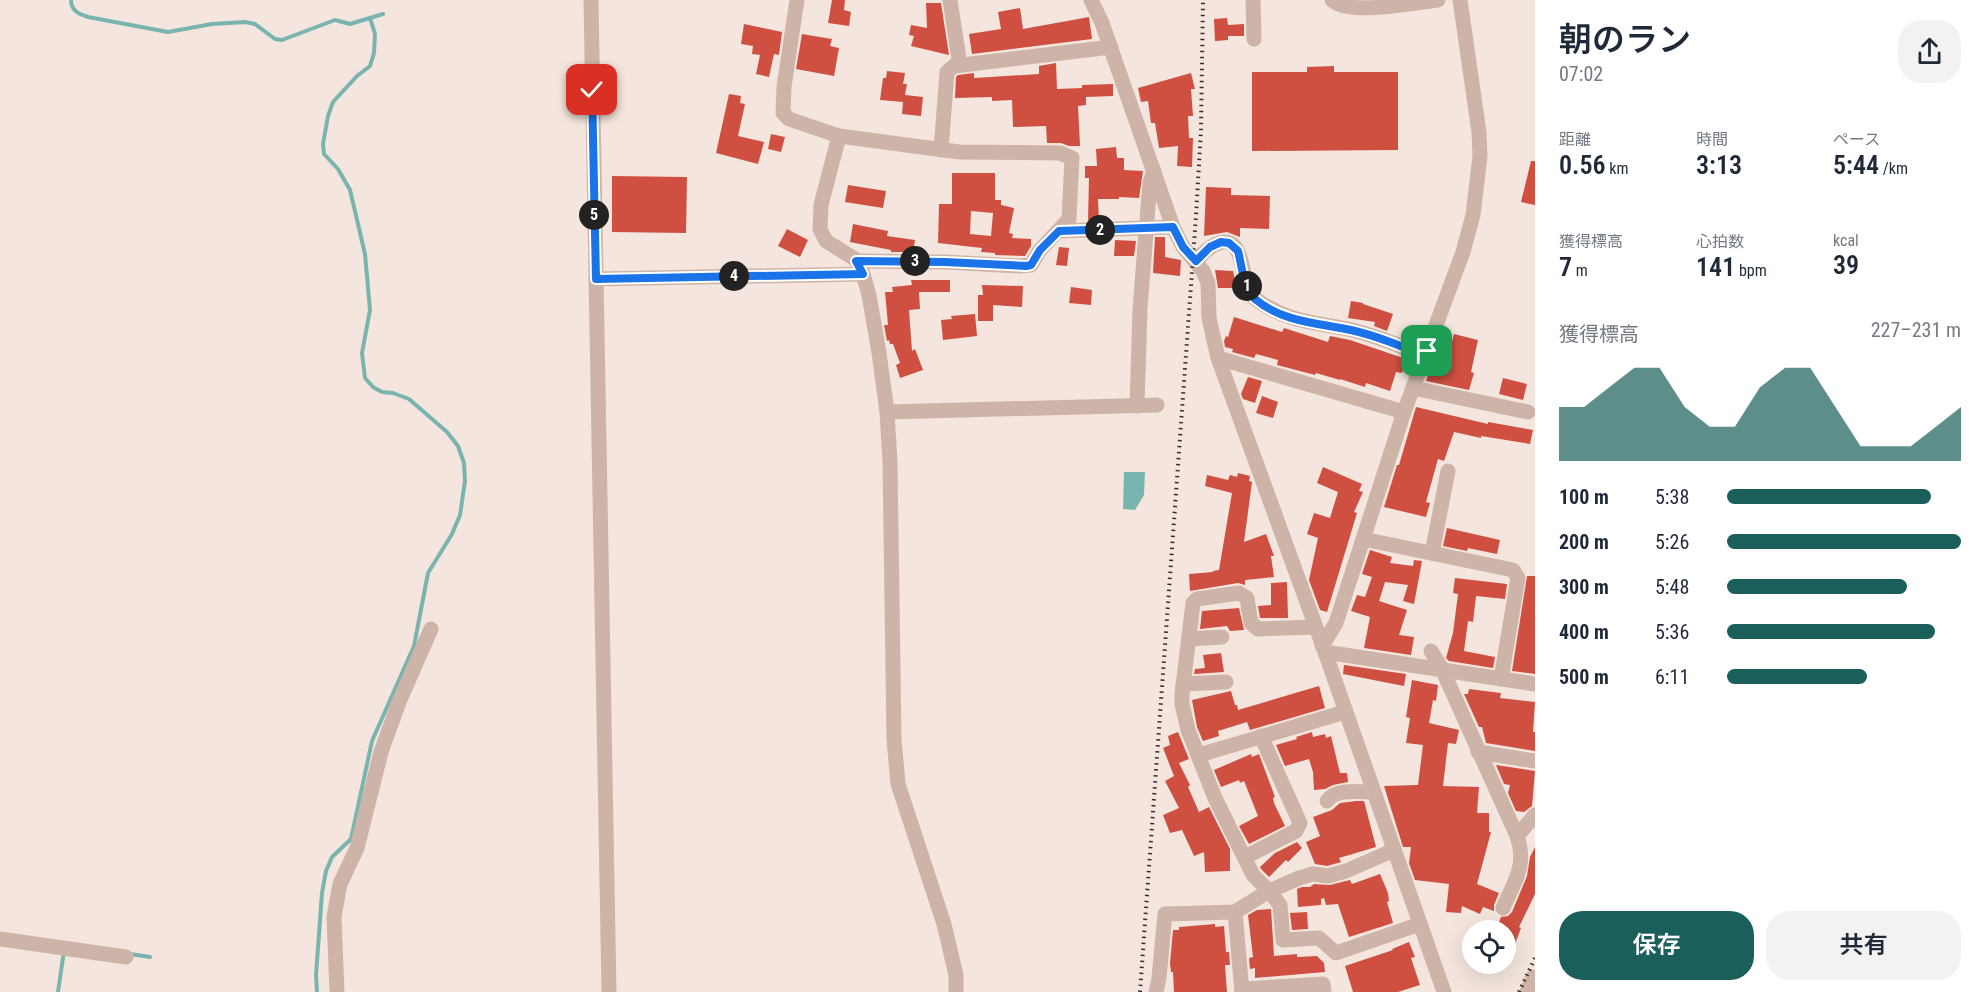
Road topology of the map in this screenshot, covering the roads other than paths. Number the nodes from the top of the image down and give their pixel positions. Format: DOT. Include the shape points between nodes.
graph roads {
  1 [pos="591,0"];
  2 [pos="796,0"];
  3 [pos="951,0"];
  4 [pos="1090,0"];
  5 [pos="1253,0"];
  6 [pos="1318,0"];
  7 [pos="1332,0"];
  8 [pos="1438,0"];
  9 [pos="1460,0"];
  10 [pos="1401,4"];
  11 [pos="1254,39"];
  12 [pos="1110,47"];
  13 [pos="960,65"];
  14 [pos="839,136"];
  15 [pos="941,150"];
  16 [pos="1154,171"];
  17 [pos="1173,227"];
  18 [pos="1146,228"];
  19 [pos="1059,231"];
  20 [pos="1196,261"];
  21 [pos="860,268"];
  22 [pos="596,279"];
  23 [pos="1425,356"];
  24 [pos="1218,358"];
  25 [pos="1413,388"];
  26 [pos="1157,405"];
  27 [pos="1137,406"];
  28 [pos="886,412"];
  29 [pos="1404,412"];
  30 [pos="1528,412"];
  31 [pos="1448,471"];
  32 [pos="1363,539"];
  33 [pos="1432,552"];
  34 [pos="1315,627"];
  35 [pos="431,628"];
  36 [pos="1222,637"];
  37 [pos="1189,639"];
  38 [pos="1324,649"];
  39 [pos="1431,651"];
  40 [pos="1442,669"];
  41 [pos="1501,680"];
  42 [pos="1226,682"];
  43 [pos="1183,684"];
  44 [pos="1535,684"];
  45 [pos="1345,712"];
  46 [pos="1261,736"];
  47 [pos="1478,752"];
  48 [pos="1199,755"];
  49 [pos="1535,761"];
  50 [pos="1373,792"];
  51 [pos="1327,801"];
  52 [pos="1535,815"];
  53 [pos="1517,836"];
  54 [pos="1394,850"];
  55 [pos="1245,857"];
  56 [pos="1269,891"];
  57 [pos="1503,908"];
  58 [pos="1235,912"];
  59 [pos="1420,924"];
  60 [pos="0,939"];
  61 [pos="126,957"];
  62 [pos="1533,977"];
  63 [pos="1242,990"];
  64 [pos="337,992"];
  65 [pos="609,992"];
  66 [pos="956,992"];
  67 [pos="1156,992"];
  68 [pos="1324,992"];
  69 [pos="1444,992"];
  70 [pos="1527,992"];
  1 -- 22 [label="street"];
  2 -- 14 [label="street" via="783,113 789,119"];
  3 -- 13 [label="street"];
  4 -- 12 [label="street"];
  5 -- 11 [label="street"];
  6 -- 10 [label="street" via="1331,10 1353,17 1389,13"];
  7 -- 10 [label="street" via="1347,8"];
  8 -- 10 [label="street"];
  9 -- 23 [label="street" via="1479,132 1478,180 1462,252"];
  12 -- 13 [label="street"];
  12 -- 16 [label="street"];
  13 -- 15 [label="street" via="947,72"];
  14 -- 15 [label="street"];
  14 -- 21 [label="street" via="821,206 820,229 826,241"];
  15 -- 19 [label="street" via="1067,154 1072,158 1071,212"];
  16 -- 17 [label="street"];
  16 -- 18 [label="street" via="1150,177"];
  17 -- 18 [label="street"];
  17 -- 20 [label="street"];
  18 -- 19 [label="street"];
  18 -- 27 [label="street"];
  19 -- 21 [label="street" via="1026,266 945,262"];
  20 -- 23 [label="street" via="1210,247 1229,243 1238,251 1248,290 1278,314 1352,330"];
  20 -- 24 [label="street" via="1208,283 1209,318"];
  21 -- 22 [label="street"];
  21 -- 28 [label="street" via="869,295"];
  22 -- 65 [label="street"];
  23 -- 25 [label="street"];
  24 -- 29 [label="street"];
  24 -- 34 [label="street"];
  25 -- 29 [label="street"];
  25 -- 30 [label="street"];
  26 -- 27 [label="street"];
  27 -- 28 [label="street"];
  28 -- 66 [label="street" via="898,784 944,924"];
  29 -- 32 [label="street"];
  31 -- 33 [label="street"];
  32 -- 33 [label="street"];
  32 -- 38 [label="street"];
  33 -- 41 [label="street" via="1505,567 1516,574"];
  34 -- 37 [label="street" via="1258,629 1251,623 1247,598 1239,593 1203,597 1193,603"];
  34 -- 38 [label="street"];
  35 -- 64 [label="street" via="381,752 357,848 340,884 334,917"];
  36 -- 37 [label="street"];
  37 -- 43 [label="street"];
  38 -- 40 [label="street"];
  38 -- 45 [label="street"];
  39 -- 40 [label="street"];
  40 -- 41 [label="street"];
  40 -- 47 [label="street"];
  41 -- 44 [label="street"];
  42 -- 43 [label="street"];
  43 -- 48 [label="street" via="1182,704"];
  45 -- 46 [label="street"];
  45 -- 50 [label="street"];
  46 -- 48 [label="street"];
  46 -- 55 [label="street" via="1299,823 1296,831"];
  47 -- 49 [label="street"];
  47 -- 53 [label="street"];
  48 -- 55 [label="street" via="1215,798"];
  50 -- 51 [label="street" via="1337,793"];
  50 -- 54 [label="street"];
  52 -- 53 [label="street"];
  53 -- 57 [label="street" via="1522,860"];
  54 -- 56 [label="street" via="1346,871 1328,876 1313,874"];
  54 -- 59 [label="street"];
  55 -- 56 [label="street" via="1253,874"];
  56 -- 58 [label="street"];
  56 -- 59 [label="street" via="1280,905 1283,940 1319,938 1336,953"];
  58 -- 63 [label="street"];
  58 -- 67 [label="street" via="1165,914"];
  59 -- 69 [label="street"];
  60 -- 61 [label="street"];
  62 -- 70 [label="street"];
  63 -- 68 [label="street" via="1323,984"];
}
